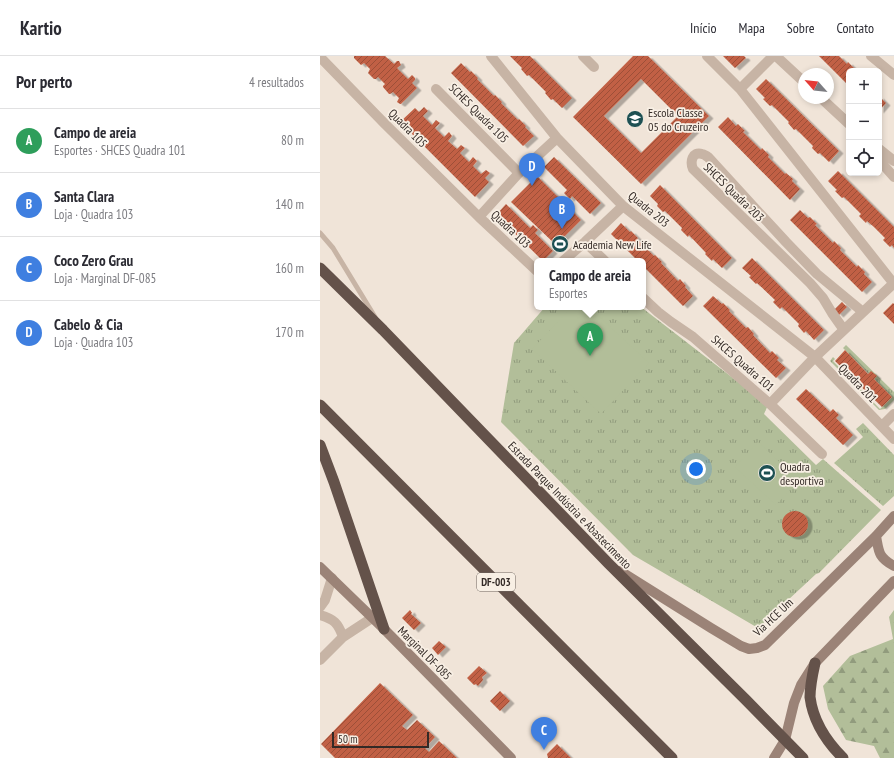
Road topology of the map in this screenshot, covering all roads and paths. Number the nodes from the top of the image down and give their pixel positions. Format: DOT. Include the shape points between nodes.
graph roads {
  1 [pos="491,56"];
  2 [pos="583,56"];
  3 [pos="708,56"];
  4 [pos="773,56"];
  5 [pos="776,56"];
  6 [pos="871,56"];
  7 [pos="320,57"];
  8 [pos="594,67"];
  9 [pos="894,75"];
  10 [pos="798,76"];
  11 [pos="436,89"];
  12 [pos="740,89"];
  13 [pos="827,104"];
  14 [pos="846,121"];
  15 [pos="557,138"];
  16 [pos="882,151"];
  17 [pos="894,161"];
  18 [pos="882,163"];
  19 [pos="519,173"];
  20 [pos="894,177"];
  21 [pos="623,206"];
  22 [pos="479,217"];
  23 [pos="320,233"];
  24 [pos="585,242"];
  25 [pos="566,258"];
  26 [pos="602,258"];
  27 [pos="320,268"];
  28 [pos="534,268"];
  29 [pos="817,274"];
  30 [pos="810,283"];
  31 [pos="894,284"];
  32 [pos="646,301"];
  33 [pos="864,312"];
  34 [pos="383,330"];
  35 [pos="844,330"];
  36 [pos="815,357"];
  37 [pos="770,404"];
  38 [pos="320,405"];
  39 [pos="894,414"];
  40 [pos="882,426"];
  41 [pos="894,439"];
  42 [pos="320,445"];
  43 [pos="822,454"];
  44 [pos="894,516"];
  45 [pos="876,536"];
  46 [pos="609,564"];
  47 [pos="894,566"];
  48 [pos="320,567"];
  49 [pos="332,578"];
  50 [pos="894,581"];
  51 [pos="320,607"];
  52 [pos="320,615"];
  53 [pos="372,618"];
  54 [pos="384,629"];
  55 [pos="343,637"];
  56 [pos="320,660"];
  57 [pos="815,663"];
  58 [pos="785,740"];
  59 [pos="510,758"];
  60 [pos="672,758"];
  61 [pos="774,758"];
  62 [pos="803,758"];
  63 [pos="843,758"];
  1 -- 15 [label="street, Quadra 203"];
  2 -- 8 [label="street"];
  3 -- 12 [label="street"];
  4 -- 12 [label="street"];
  5 -- 10 [label="street"];
  6 -- 9 [label="street"];
  7 -- 22 [label="street, Quadra 105"];
  11 -- 19 [label="street, SCHES Quadra 105"];
  12 -- 31 [label="street"];
  13 -- 14 [label="street"];
  15 -- 19 [label="street, Quadra 103"];
  15 -- 21 [label="street, Quadra 203"];
  16 -- 17 [label="street"];
  18 -- 20 [label="street"];
  19 -- 22 [label="street, Quadra 103"];
  21 -- 24 [label="street"];
  21 -- 36 [label="street, Quadra 203"];
  22 -- 28 [label="street, Quadra 103"];
  23 -- 34 [label="lane" via="333,248"];
  24 -- 25 [label="street"];
  24 -- 26 [label="street"];
  27 -- 34 [label="highway, Estrada Parque Indústria e Abastecimento"];
  29 -- 30 [label="street"];
  29 -- 30 [label="street, SHCES Quadra 203" via="708,157 702,154 692,157 693,169"];
  29 -- 33 [label="street, SHCES Quadra 203"];
  30 -- 35 [label="street, SHCES Quadra 203"];
  31 -- 33 [label="street"];
  32 -- 37 [label="street, SHCES Quadra 101" via="693,337"];
  33 -- 35 [label="street"];
  34 -- 46 [label="highway, Estrada Parque Indústria e Abastecimento"];
  35 -- 36 [label="street"];
  36 -- 37 [label="street"];
  36 -- 40 [label="street, Quadra 201"];
  37 -- 43 [label="street, SHCES Quadra 101"];
  38 -- 60 [label="highway, DF-003"];
  39 -- 40 [label="street"];
  40 -- 41 [label="street, Quadra 201"];
  42 -- 54 [label="highway"];
  44 -- 45 [label="main road, Via HCE Um"];
  45 -- 46 [label="main road, Via HCE Um" via="765,645 749,649"];
  45 -- 47 [label="main road" via="879,552"];
  46 -- 58 [label="highway, Estrada Parque Indústria e Abastecimento"];
  48 -- 49 [label="main road, Marginal DF-085"];
  49 -- 51 [label="street"];
  49 -- 53 [label="main road, Marginal DF-085"];
  50 -- 57 [label="main road"];
  52 -- 55 [label="street" via="333,620 340,627"];
  53 -- 54 [label="main road, Marginal DF-085"];
  53 -- 55 [label="street"];
  54 -- 59 [label="main road, Marginal DF-085"];
  55 -- 56 [label="street"];
  57 -- 58 [label="main road" via="801,685"];
  57 -- 63 [label="highway" via="810,695 814,714 821,732"];
  58 -- 61 [label="main road"];
  58 -- 62 [label="highway, Estrada Parque Indústria e Abastecimento"];
}
